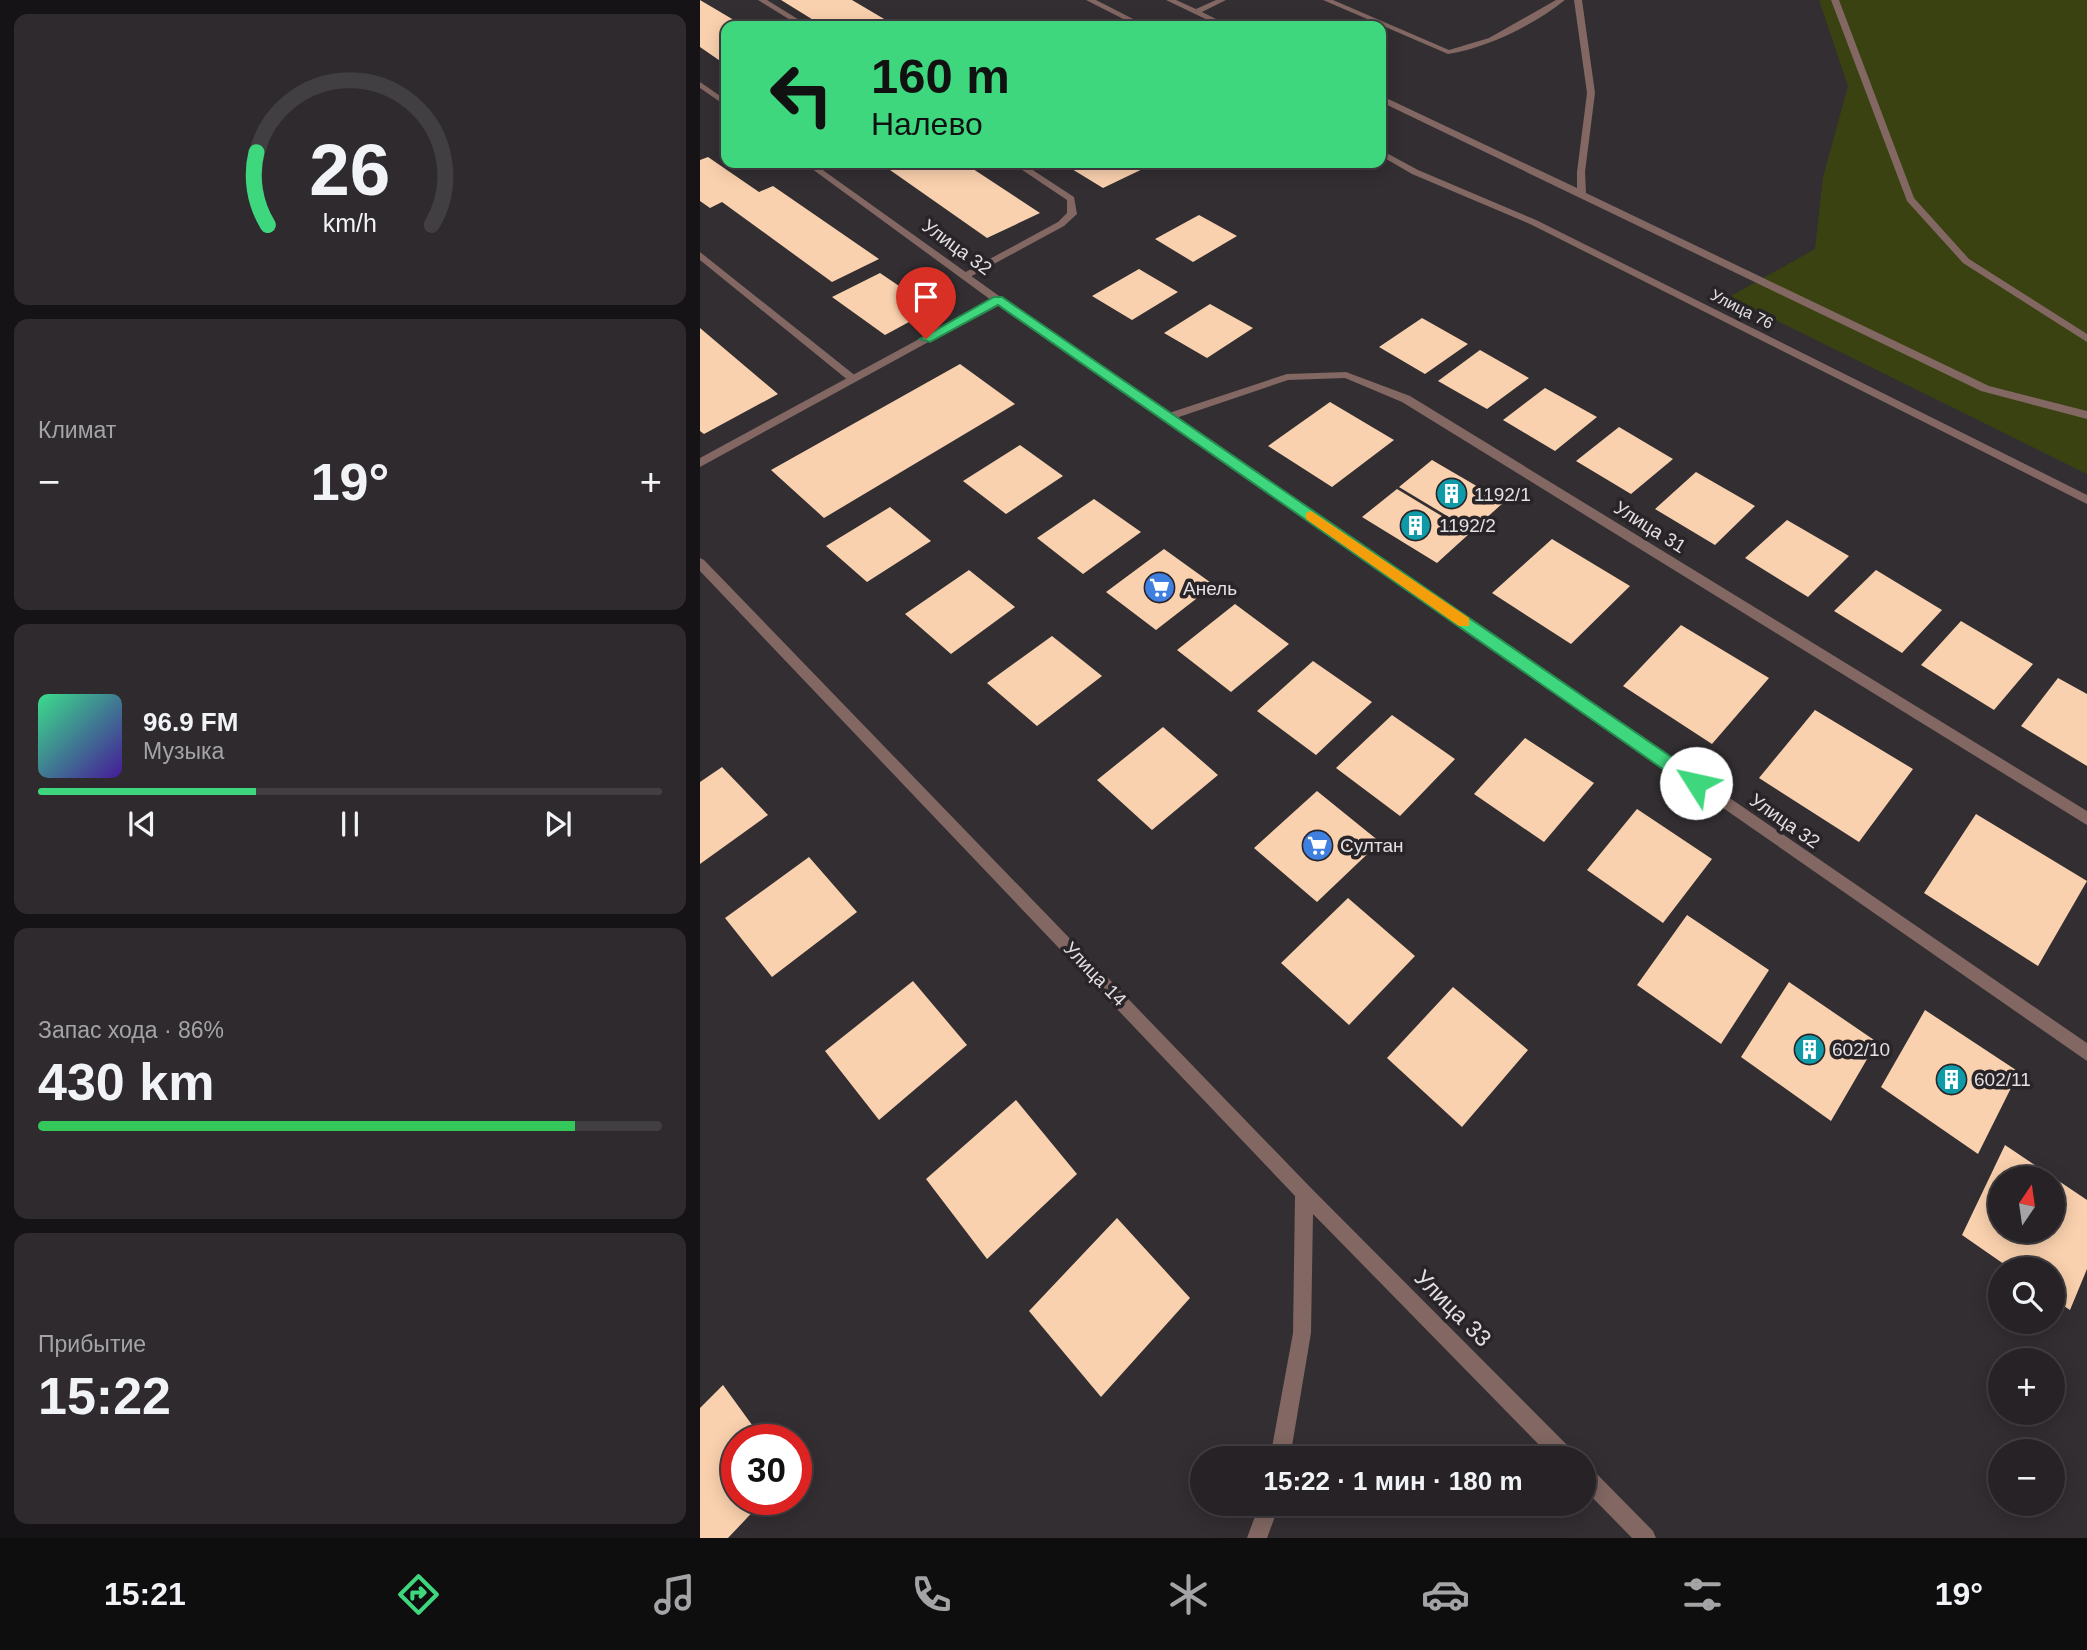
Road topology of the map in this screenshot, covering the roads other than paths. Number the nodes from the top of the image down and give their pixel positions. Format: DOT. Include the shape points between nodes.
graph roads {
  1 [pos="762,0"];
  2 [pos="1090,0"];
  3 [pos="1170,0"];
  4 [pos="1222,0"];
  5 [pos="1327,0"];
  6 [pos="1561,0"];
  7 [pos="1578,0"];
  8 [pos="1835,0"];
  9 [pos="1196,12"];
  10 [pos="797,21"];
  11 [pos="1133,21"];
  12 [pos="1215,21"];
  13 [pos="1376,21"];
  14 [pos="1386,25"];
  15 [pos="700,85"];
  16 [pos="721,100"];
  17 [pos="1386,101"];
  18 [pos="1386,156"];
  19 [pos="815,168"];
  20 [pos="1023,168"];
  21 [pos="1582,194"];
  22 [pos="700,255"];
  23 [pos="965,276"];
  24 [pos="998,300"];
  25 [pos="2087,340"];
  26 [pos="853,379"];
  27 [pos="2087,415"];
  28 [pos="1167,417"];
  29 [pos="700,463"];
  30 [pos="2087,500"];
  31 [pos="700,563"];
  32 [pos="2087,819"];
  33 [pos="2087,1054"];
  34 [pos="1304,1192"];
  35 [pos="1282,1446"];
  36 [pos="1554,1446"];
  37 [pos="1596,1487"];
  38 [pos="1265,1516"];
  39 [pos="1257,1538"];
  40 [pos="1646,1538"];
  1 -- 10 [label="street"];
  2 -- 11 [label="street"];
  3 -- 9 [label="street"];
  4 -- 9 [label="street"];
  5 -- 13 [label="street"];
  6 -- 14 [label="street" via="1464,51 1448,52"];
  7 -- 21 [label="street" via="1591,93"];
  8 -- 25 [label="street" via="1910,199 1966,261"];
  9 -- 12 [label="street"];
  15 -- 16 [label="street"];
  17 -- 21 [label="street"];
  18 -- 30 [label="street, Улица 76" via="1533,222"];
  19 -- 23 [label="street, Улица 32"];
  20 -- 23 [label="street" via="1071,200 1072,214"];
  21 -- 27 [label="street" via="1985,389"];
  22 -- 26 [label="street"];
  23 -- 24 [label="street, Улица 32"];
  24 -- 26 [label="street"];
  24 -- 28 [label="street, Улица 32"];
  26 -- 29 [label="street"];
  28 -- 32 [label="street, Улица 31" via="1287,377 1346,375 1406,399"];
  28 -- 33 [label="street, Улица 32"];
  31 -- 34 [label="street, Улица 14"];
  34 -- 35 [label="street" via="1302,1333"];
  34 -- 36 [label="street, Улица 33"];
  37 -- 40 [label="street"];
  38 -- 39 [label="street"];
}
